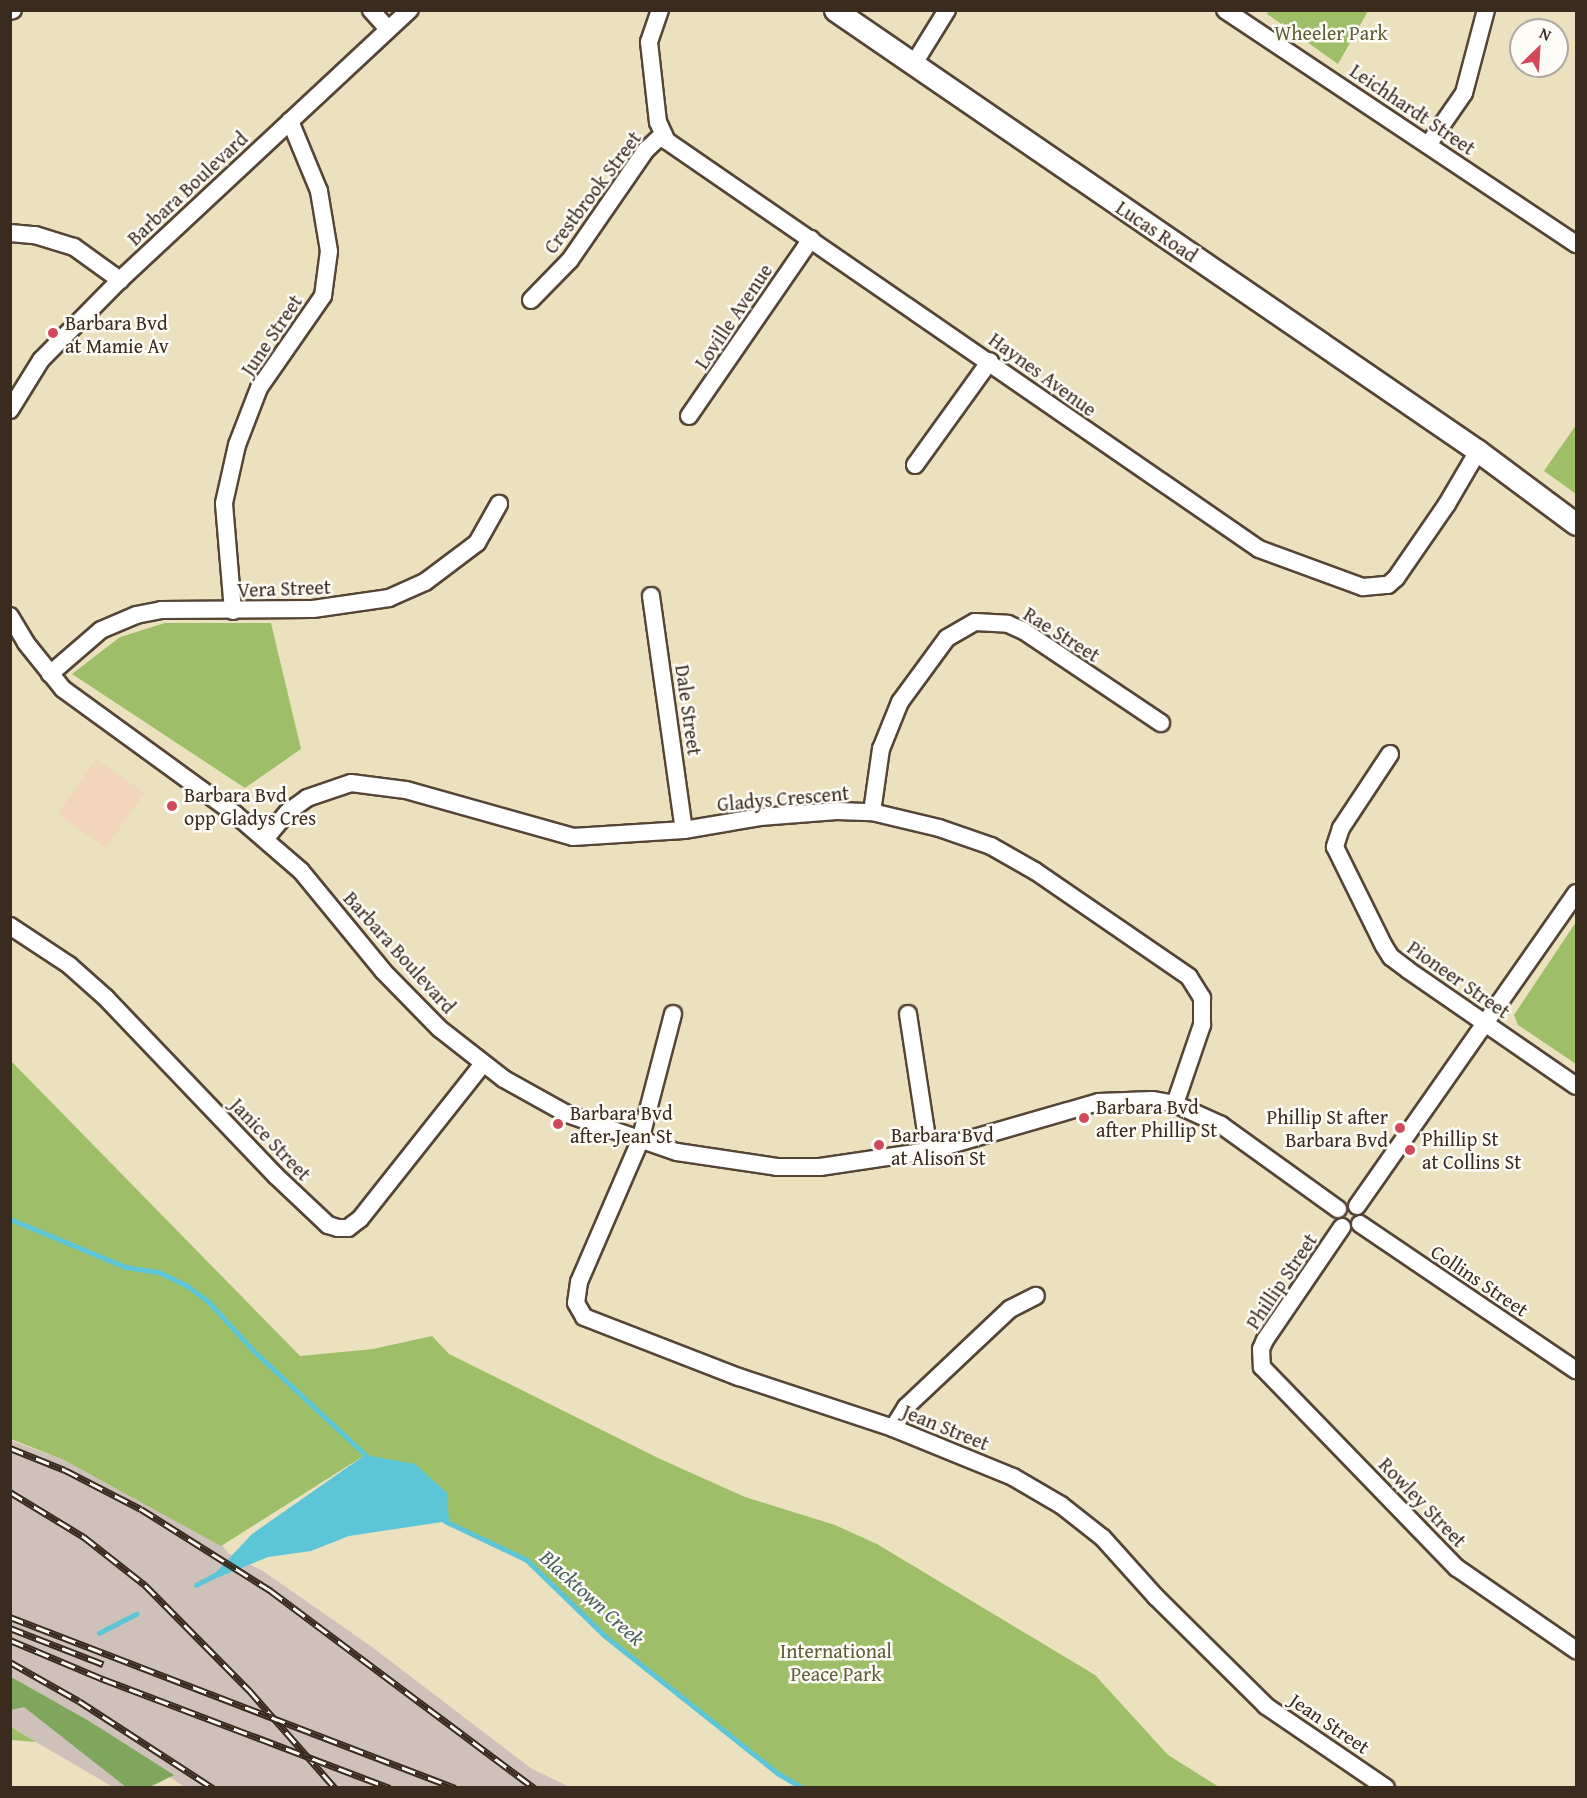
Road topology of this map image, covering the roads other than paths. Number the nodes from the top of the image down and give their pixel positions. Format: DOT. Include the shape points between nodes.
graph roads {
  1 [pos="371,10"];
  2 [pos="410,10"];
  3 [pos="660,10"];
  4 [pos="835,10"];
  5 [pos="947,10"];
  6 [pos="1225,10"];
  7 [pos="1486,10"];
  8 [pos="388,30"];
  9 [pos="914,65"];
  10 [pos="290,120"];
  11 [pos="662,135"];
  12 [pos="1428,145"];
  13 [pos="10,233"];
  14 [pos="811,240"];
  15 [pos="1576,244"];
  16 [pos="120,280"];
  17 [pos="531,300"];
  18 [pos="990,361"];
  19 [pos="10,410"];
  20 [pos="689,416"];
  21 [pos="1478,451"];
  22 [pos="915,465"];
  23 [pos="499,504"];
  24 [pos="1576,509"];
  25 [pos="1576,524"];
  26 [pos="651,596"];
  27 [pos="233,611"];
  28 [pos="10,616"];
  29 [pos="50,674"];
  30 [pos="1161,723"];
  31 [pos="1390,754"];
  32 [pos="872,812"];
  33 [pos="684,830"];
  34 [pos="265,839"];
  35 [pos="1576,893"];
  36 [pos="10,926"];
  37 [pos="673,1014"];
  38 [pos="908,1014"];
  39 [pos="1485,1023"];
  40 [pos="483,1064"];
  41 [pos="1576,1086"];
  42 [pos="1175,1104"];
  43 [pos="639,1141"];
  44 [pos="929,1151"];
  45 [pos="1357,1206"];
  46 [pos="1338,1209"];
  47 [pos="1360,1224"];
  48 [pos="1342,1227"];
  49 [pos="1036,1296"];
  50 [pos="1261,1359"];
  51 [pos="1576,1370"];
  52 [pos="893,1428"];
  53 [pos="1576,1650"];
  54 [pos="1386,1788"];
  1 -- 8 [label="street"];
  2 -- 8 [label="street, Barbara Boulevard"];
  3 -- 11 [label="street" via="649,42"];
  4 -- 9 [label="street, Lucas Road"];
  5 -- 9 [label="street"];
  6 -- 12 [label="street, Leichhardt Street"];
  7 -- 12 [label="street" via="1464,93"];
  8 -- 10 [label="street, Barbara Boulevard"];
  9 -- 21 [label="street, Lucas Road"];
  10 -- 16 [label="street, Barbara Boulevard"];
  10 -- 27 [label="street, June Street" via="319,191 329,251 323,296 259,388 237,444 224,503"];
  11 -- 14 [label="street, Haynes Avenue"];
  11 -- 17 [label="street, Crestbrook Street" via="646,150 570,260"];
  12 -- 15 [label="street, Leichhardt Street"];
  13 -- 16 [label="street" via="35,235 74,247"];
  14 -- 18 [label="street, Haynes Avenue"];
  14 -- 20 [label="street, Loville Avenue"];
  16 -- 19 [label="street, Barbara Boulevard" via="41,360"];
  18 -- 21 [label="street, Haynes Avenue" via="1259,549 1363,587 1381,588 1396,578"];
  18 -- 22 [label="street"];
  21 -- 24 [label="street, Lucas Road"];
  21 -- 25 [label="street, Lucas Road"];
  23 -- 27 [label="street, Vera Street" via="477,543 425,582 389,598 313,609"];
  26 -- 33 [label="street, Dale Street"];
  27 -- 29 [label="street, Vera Street" via="161,610 119,619"];
  28 -- 29 [label="street, Barbara Boulevard"];
  29 -- 34 [label="street, Barbara Boulevard" via="79,702"];
  30 -- 32 [label="street, Rae Street" via="1024,632 1008,624 975,622 947,638 900,702 881,749"];
  31 -- 39 [label="street, Pioneer Street" via="1335,838 1338,856 1391,957"];
  32 -- 33 [label="street, Gladys Crescent" via="760,817"];
  32 -- 42 [label="street, Gladys Crescent" via="939,828 991,846 1035,871 1189,977 1203,998 1202,1025"];
  33 -- 34 [label="street, Gladys Crescent" via="573,837 405,790 351,783 307,798"];
  34 -- 40 [label="street, Barbara Boulevard" via="308,879 419,1010"];
  35 -- 39 [label="street"];
  36 -- 40 [label="street, Janice Street" via="69,965 106,998 328,1225 348,1228 360,1219"];
  37 -- 43 [label="street, Jean Street"];
  38 -- 44 [label="street"];
  39 -- 41 [label="street, Pioneer Street"];
  39 -- 45 [label="street"];
  40 -- 43 [label="street, Barbara Boulevard" via="567,1114"];
  42 -- 44 [label="street, Barbara Boulevard" via="1152,1100 1099,1102"];
  42 -- 46 [label="street, Barbara Boulevard" via="1221,1125"];
  43 -- 44 [label="street, Barbara Boulevard" via="714,1160 777,1167 847,1165"];
  43 -- 52 [label="street, Jean Street" via="579,1282 576,1304 584,1317 739,1377"];
  45 -- 46 [label="street" via="1347,1203"];
  45 -- 47 [label="street" via="1362,1217"];
  46 -- 48 [label="street" via="1337,1219"];
  47 -- 48 [label="street" via="1354,1229"];
  47 -- 51 [label="street, Collins Street"];
  48 -- 50 [label="street, Phillip Street" via="1264,1340"];
  49 -- 52 [label="street" via="1010,1309 906,1407"];
  50 -- 53 [label="street, Rowley Street" via="1272,1378 1457,1568"];
  52 -- 54 [label="street, Jean Street" via="1013,1477 1061,1505 1103,1538 1156,1598 1266,1706"];
}
